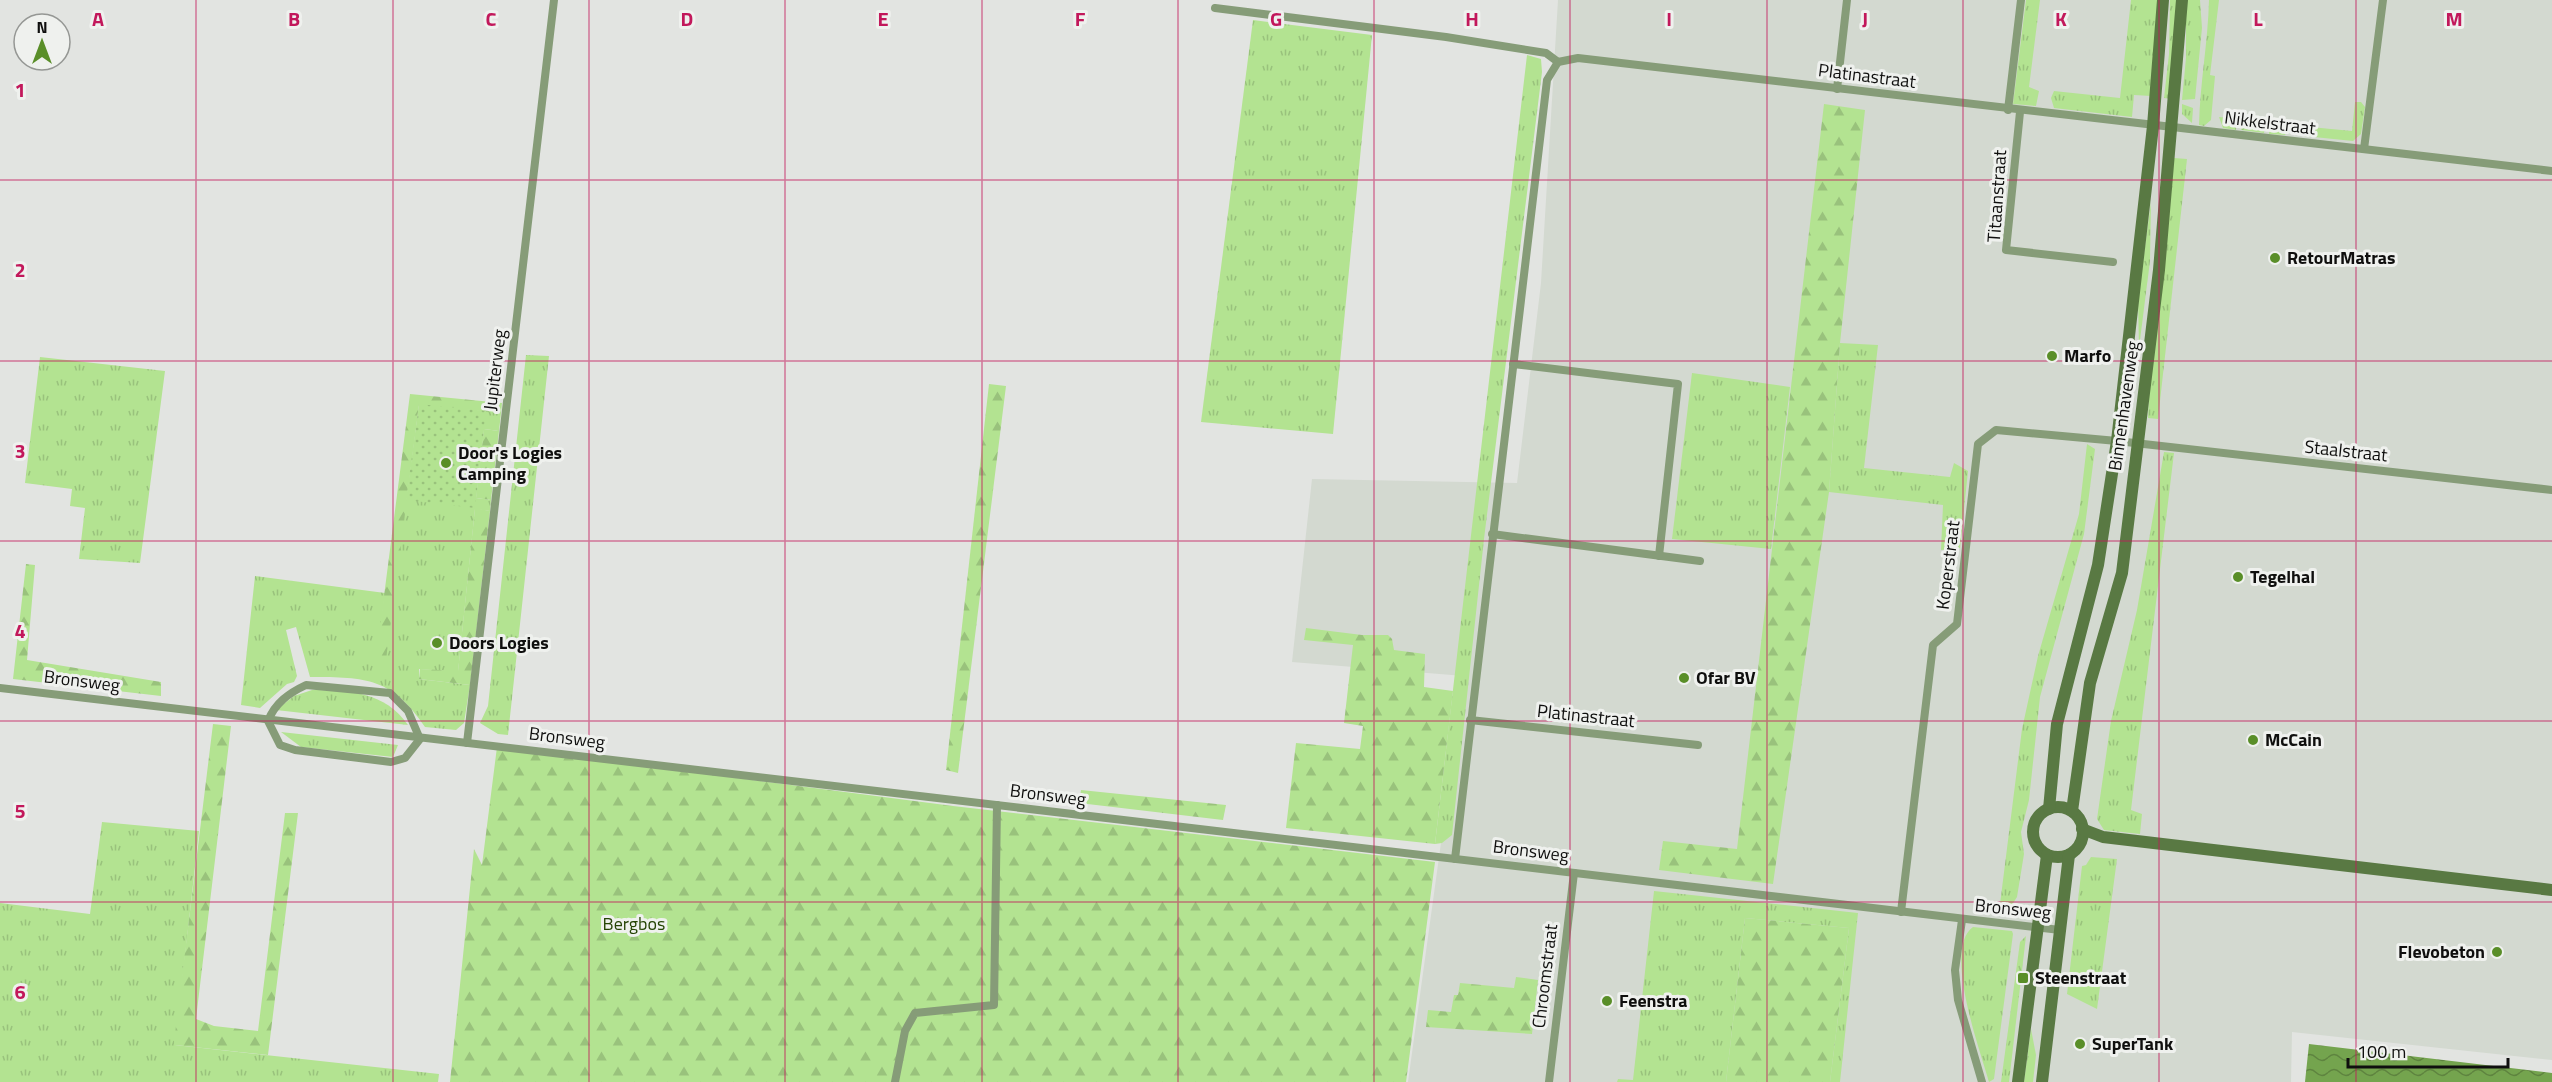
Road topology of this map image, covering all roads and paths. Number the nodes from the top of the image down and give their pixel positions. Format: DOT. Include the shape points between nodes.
graph roads {
  1 [pos="554,0"];
  2 [pos="1848,0"];
  3 [pos="2021,0"];
  4 [pos="2163,0"];
  5 [pos="2182,0"];
  6 [pos="2383,0"];
  7 [pos="1215,8"];
  8 [pos="1558,62"];
  9 [pos="1837,89"];
  10 [pos="2008,110"];
  11 [pos="2020,112"];
  12 [pos="2153,126"];
  13 [pos="2172,128"];
  14 [pos="2364,149"];
  15 [pos="2552,171"];
  16 [pos="2113,262"];
  17 [pos="1512,364"];
  18 [pos="2117,441"];
  19 [pos="2136,444"];
  20 [pos="2552,490"];
  21 [pos="1492,534"];
  22 [pos="1659,556"];
  23 [pos="1700,561"];
  24 [pos="0,688"];
  25 [pos="1470,720"];
  26 [pos="268,721"];
  27 [pos="420,739"];
  28 [pos="467,743"];
  29 [pos="1698,745"];
  30 [pos="997,805"];
  31 [pos="2049,809"];
  32 [pos="2072,812"];
  33 [pos="2082,829"];
  34 [pos="2103,837"];
  35 [pos="2079,845"];
  36 [pos="2047,855"];
  37 [pos="2069,855"];
  38 [pos="1455,859"];
  39 [pos="1574,873"];
  40 [pos="2552,890"];
  41 [pos="1901,912"];
  42 [pos="1962,920"];
  43 [pos="2037,928"];
  44 [pos="2060,930"];
  45 [pos="895,1082"];
  46 [pos="1549,1082"];
  47 [pos="1982,1082"];
  48 [pos="2018,1082"];
  49 [pos="2042,1082"];
  1 -- 28 [label="street, Jupiterweg"];
  2 -- 9 [label="street"];
  3 -- 10 [label="street"];
  4 -- 12 [label="main road, Binnenhavenweg"];
  5 -- 13 [label="main road, Binnenhavenweg"];
  6 -- 14 [label="street"];
  7 -- 8 [label="street" via="1446,37 1546,53"];
  8 -- 9 [label="street, Platinastraat" via="1578,58"];
  8 -- 17 [label="street" via="1547,80"];
  9 -- 10 [label="street, Platinastraat"];
  10 -- 11 [label="street, Platinastraat"];
  11 -- 12 [label="street, Platinastraat"];
  11 -- 16 [label="street, Titaanstraat" via="2006,250"];
  12 -- 13 [label="street, Platinastraat"];
  12 -- 18 [label="main road, Binnenhavenweg"];
  13 -- 14 [label="street, Nikkelstraat"];
  13 -- 19 [label="main road, Binnenhavenweg" via="2147,374"];
  14 -- 15 [label="street, Nikkelstraat"];
  17 -- 21 [label="street"];
  17 -- 22 [label="street" via="1678,384"];
  18 -- 19 [label="street, Koperstraat"];
  18 -- 31 [label="main road, Binnenhavenweg" via="2098,565 2057,724"];
  18 -- 41 [label="street, Koperstraat" via="1996,430 1978,444 1957,624 1933,645"];
  19 -- 20 [label="street, Staalstraat"];
  19 -- 32 [label="main road, Binnenhavenweg" via="2122,573 2090,682"];
  21 -- 22 [label="street"];
  21 -- 25 [label="street"];
  22 -- 23 [label="street"];
  24 -- 26 [label="street, Bronsweg"];
  25 -- 29 [label="street, Platinastraat"];
  25 -- 38 [label="street"];
  26 -- 27 [label="street, Bronsweg"];
  26 -- 27 [label="street" via="280,745 295,750 392,762 405,758"];
  26 -- 27 [label="street" via="289,693 306,685 376,691 390,693 408,711"];
  27 -- 28 [label="street, Bronsweg"];
  28 -- 30 [label="street, Bronsweg"];
  30 -- 38 [label="street, Bronsweg"];
  30 -- 45 [label="street, Bronsweg" via="994,1005 915,1013 905,1031"];
  31 -- 32 [label="main road"];
  31 -- 36 [label="main road" via="2041,814 2033,830 2035,844"];
  32 -- 33 [label="main road"];
  33 -- 34 [label="main road"];
  33 -- 35 [label="main road"];
  34 -- 35 [label="main road"];
  34 -- 40 [label="main road"];
  35 -- 37 [label="main road"];
  36 -- 37 [label="main road"];
  36 -- 43 [label="main road"];
  37 -- 44 [label="main road"];
  38 -- 39 [label="street, Bronsweg"];
  39 -- 41 [label="street, Bronsweg"];
  39 -- 46 [label="street, Chroomstraat"];
  41 -- 42 [label="street, Bronsweg"];
  42 -- 43 [label="street, Bronsweg"];
  42 -- 47 [label="street" via="1955,970 1958,1000"];
  43 -- 44 [label="street, Bronsweg"];
  43 -- 48 [label="main road"];
  44 -- 49 [label="main road"];
}
